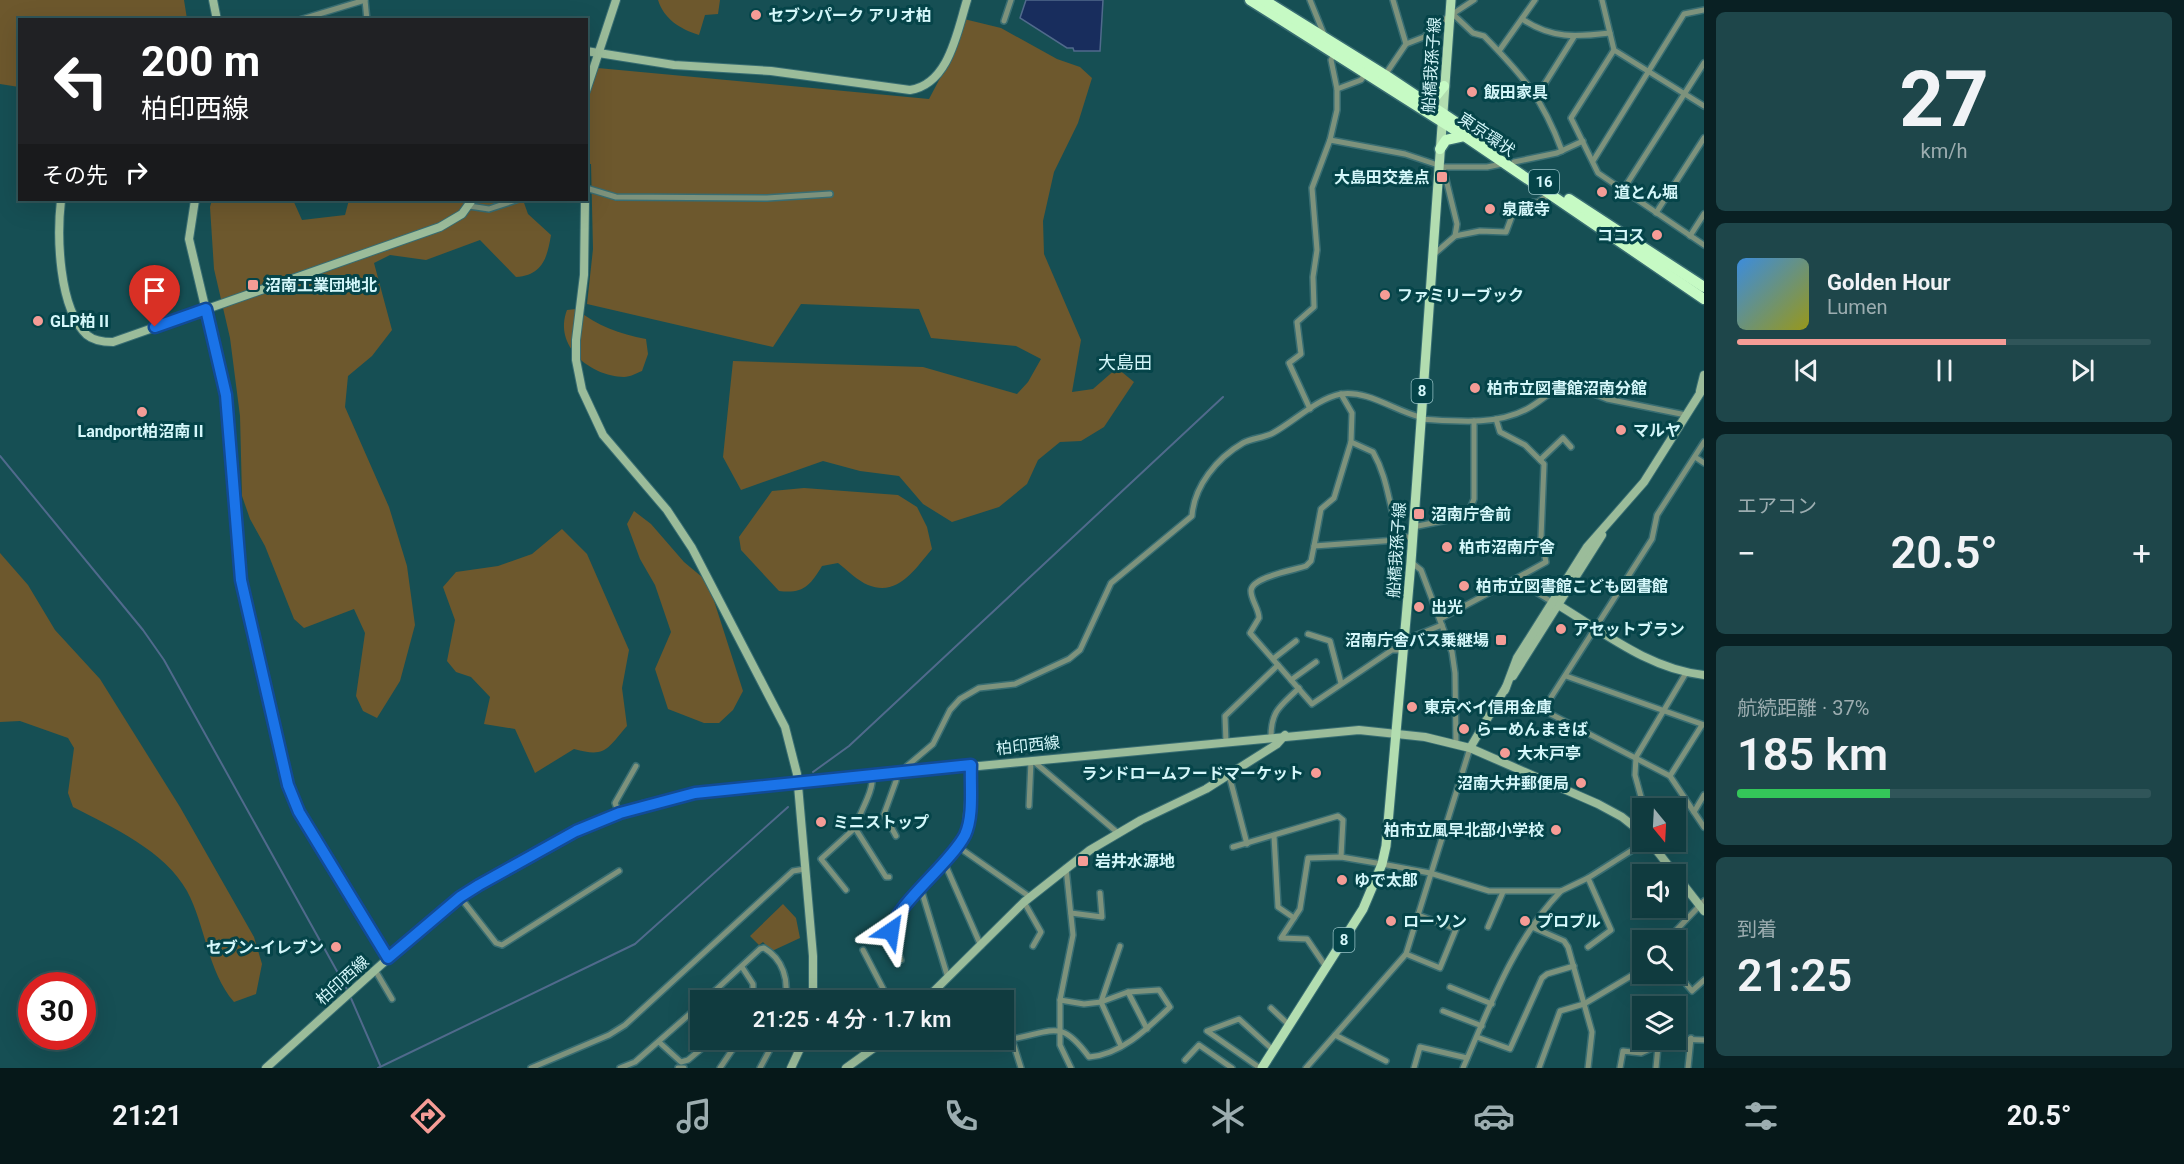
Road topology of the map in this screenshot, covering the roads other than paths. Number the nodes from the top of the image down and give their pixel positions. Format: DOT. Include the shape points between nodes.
graph roads {
  1 [pos="213,0"];
  2 [pos="365,0"];
  3 [pos="616,0"];
  4 [pos="967,0"];
  5 [pos="1011,0"];
  6 [pos="1250,0"];
  7 [pos="1264,0"];
  8 [pos="1310,0"];
  9 [pos="1393,0"];
  10 [pos="1451,0"];
  11 [pos="1474,0"];
  12 [pos="1535,0"];
  13 [pos="1602,0"];
  14 [pos="1704,10"];
  15 [pos="1452,16"];
  16 [pos="217,18"];
  17 [pos="305,18"];
  18 [pos="367,18"];
  19 [pos="1522,19"];
  20 [pos="1004,21"];
  21 [pos="1610,33"];
  22 [pos="1574,37"];
  23 [pos="1325,38"];
  24 [pos="1406,44"];
  25 [pos="1614,50"];
  26 [pos="588,51"];
  27 [pos="1499,51"];
  28 [pos="598,53"];
  29 [pos="1334,54"];
  30 [pos="1704,63"];
  31 [pos="1649,72"];
  32 [pos="1365,74"];
  33 [pos="1385,75"];
  34 [pos="588,85"];
  35 [pos="1444,86"];
  36 [pos="1336,89"];
  37 [pos="1684,94"];
  38 [pos="1538,96"];
  39 [pos="1422,99"];
  40 [pos="1704,106"];
  41 [pos="1442,117"];
  42 [pos="1464,136"];
  43 [pos="1704,138"];
  44 [pos="1330,140"];
  45 [pos="1583,141"];
  46 [pos="1440,149"];
  47 [pos="1562,151"];
  48 [pos="1593,161"];
  49 [pos="1509,162"];
  50 [pos="1440,166"];
  51 [pos="588,189"];
  52 [pos="1623,190"];
  53 [pos="830,194"];
  54 [pos="1549,194"];
  55 [pos="61,201"];
  56 [pos="195,201"];
  57 [pos="513,201"];
  58 [pos="585,201"];
  59 [pos="470,203"];
  60 [pos="1656,213"];
  61 [pos="1704,214"];
  62 [pos="1455,236"];
  63 [pos="1690,236"];
  64 [pos="1704,245"];
  65 [pos="1432,256"];
  66 [pos="1704,287"];
  67 [pos="1704,299"];
  68 [pos="206,309"];
  69 [pos="1704,375"];
  70 [pos="1702,391"];
  71 [pos="1341,394"];
  72 [pos="1310,409"];
  73 [pos="1686,415"];
  74 [pos="1420,418"];
  75 [pos="1496,419"];
  76 [pos="1474,421"];
  77 [pos="1351,442"];
  78 [pos="1704,442"];
  79 [pos="1571,447"];
  80 [pos="1695,457"];
  81 [pos="1540,460"];
  82 [pos="1704,463"];
  83 [pos="1413,527"];
  84 [pos="1401,537"];
  85 [pos="1412,537"];
  86 [pos="1314,546"];
  87 [pos="1411,562"];
  88 [pos="1515,579"];
  89 [pos="1556,604"];
  90 [pos="1441,622"];
  91 [pos="1595,628"];
  92 [pos="1308,634"];
  93 [pos="1404,638"];
  94 [pos="1296,640"];
  95 [pos="1403,650"];
  96 [pos="1273,659"];
  97 [pos="1316,662"];
  98 [pos="1278,665"];
  99 [pos="1686,673"];
  100 [pos="1704,675"];
  101 [pos="1566,676"];
  102 [pos="1291,680"];
  103 [pos="1341,683"];
  104 [pos="1299,688"];
  105 [pos="1664,711"];
  106 [pos="1703,725"];
  107 [pos="1395,733"];
  108 [pos="1285,735"];
  109 [pos="1271,737"];
  110 [pos="1226,742"];
  111 [pos="1456,744"];
  112 [pos="1470,748"];
  113 [pos="1636,758"];
  114 [pos="1031,759"];
  115 [pos="971,765"];
  116 [pos="636,766"];
  117 [pos="907,773"];
  118 [pos="895,774"];
  119 [pos="1229,775"];
  120 [pos="1670,776"];
  121 [pos="872,777"];
  122 [pos="798,784"];
  123 [pos="1704,795"];
  124 [pos="1641,798"];
  125 [pos="1029,806"];
  126 [pos="1694,812"];
  127 [pos="620,813"];
  128 [pos="1632,825"];
  129 [pos="1704,827"];
  130 [pos="855,828"];
  131 [pos="1118,832"];
  132 [pos="896,836"];
  133 [pos="1274,836"];
  134 [pos="1247,844"];
  135 [pos="957,846"];
  136 [pos="1233,847"];
  137 [pos="1632,850"];
  138 [pos="1658,852"];
  139 [pos="1341,857"];
  140 [pos="945,864"];
  141 [pos="1382,864"];
  142 [pos="1066,868"];
  143 [pos="805,869"];
  144 [pos="619,872"];
  145 [pos="1430,873"];
  146 [pos="889,877"];
  147 [pos="1588,878"];
  148 [pos="921,889"];
  149 [pos="846,890"];
  150 [pos="1561,891"];
  151 [pos="1100,892"];
  152 [pos="1503,892"];
  153 [pos="460,897"];
  154 [pos="1027,899"];
  155 [pos="1703,906"];
  156 [pos="1071,913"];
  157 [pos="1418,915"];
  158 [pos="1294,918"];
  159 [pos="1488,927"];
  160 [pos="1532,927"];
  161 [pos="1678,930"];
  162 [pos="981,946"];
  163 [pos="1033,946"];
  164 [pos="1120,946"];
  165 [pos="1588,947"];
  166 [pos="863,950"];
  167 [pos="1406,954"];
  168 [pos="388,958"];
  169 [pos="901,960"];
  170 [pos="1574,966"];
  171 [pos="742,967"];
  172 [pos="1326,967"];
  173 [pos="375,970"];
  174 [pos="1632,976"];
  175 [pos="948,978"];
  176 [pos="1704,980"];
  177 [pos="1686,984"];
  178 [pos="1450,987"];
  179 [pos="716,990"];
  180 [pos="753,990"];
  181 [pos="785,990"];
  182 [pos="813,990"];
  183 [pos="884,990"];
  184 [pos="935,990"];
  185 [pos="1128,992"];
  186 [pos="392,999"];
  187 [pos="1060,1000"];
  188 [pos="1101,1002"];
  189 [pos="1492,1004"];
  190 [pos="1584,1004"];
  191 [pos="1271,1008"];
  192 [pos="1443,1011"];
  193 [pos="690,1014"];
  194 [pos="1289,1025"];
  195 [pos="1482,1026"];
  196 [pos="1147,1029"];
  197 [pos="1060,1030"];
  198 [pos="1335,1035"];
  199 [pos="1477,1037"];
  200 [pos="1686,1038"];
  201 [pos="1691,1038"];
  202 [pos="1704,1040"];
  203 [pos="659,1042"];
  204 [pos="1122,1046"];
  205 [pos="700,1050"];
  206 [pos="732,1050"];
  207 [pos="770,1050"];
  208 [pos="799,1050"];
  209 [pos="871,1050"];
  210 [pos="1273,1050"];
  211 [pos="1648,1050"];
  212 [pos="1658,1050"];
  213 [pos="1467,1058"];
  214 [pos="1185,1060"];
  215 [pos="1386,1061"];
  216 [pos="266,1068"];
  217 [pos="531,1068"];
  218 [pos="620,1068"];
  219 [pos="678,1068"];
  220 [pos="684,1068"];
  221 [pos="720,1068"];
  222 [pos="760,1068"];
  223 [pos="791,1068"];
  224 [pos="846,1068"];
  225 [pos="1021,1068"];
  226 [pos="1071,1068"];
  227 [pos="1232,1068"];
  228 [pos="1261,1068"];
  229 [pos="1306,1068"];
  230 [pos="1414,1068"];
  231 [pos="1463,1068"];
  232 [pos="1539,1068"];
  233 [pos="1587,1068"];
  234 [pos="1620,1068"];
  235 [pos="1656,1068"];
  236 [pos="1688,1068"];
  1 -- 16 [label="street"];
  2 -- 17 [label="street"];
  2 -- 18 [label="street"];
  3 -- 28 [label="street"];
  4 -- 28 [label="street" via="942,69 929,84 910,90"];
  5 -- 20 [label="street"];
  6 -- 29 [label="highway, 東京環状 / 16"];
  7 -- 23 [label="highway, 東京環状 / 16"];
  8 -- 23 [label="street"];
  9 -- 24 [label="street"];
  10 -- 15 [label="main road, 船橋我孫子線 / 8"];
  11 -- 15 [label="street"];
  12 -- 19 [label="street"];
  13 -- 21 [label="street"];
  14 -- 31 [label="street" via="1684,14"];
  15 -- 24 [label="street" via="1424,37"];
  15 -- 27 [label="street" via="1473,33 1484,36"];
  15 -- 35 [label="main road, 船橋我孫子線 / 8"];
  19 -- 22 [label="street" via="1538,30"];
  19 -- 27 [label="street"];
  21 -- 22 [label="street"];
  21 -- 25 [label="street"];
  22 -- 38 [label="street"];
  23 -- 33 [label="highway, 東京環状 / 16"];
  24 -- 33 [label="street"];
  25 -- 31 [label="street"];
  25 -- 45 [label="street" via="1571,118"];
  26 -- 28 [label="street"];
  27 -- 38 [label="street"];
  28 -- 34 [label="street"];
  29 -- 32 [label="highway, 東京環状 / 16"];
  29 -- 36 [label="street" via="1331,60"];
  30 -- 37 [label="street"];
  31 -- 37 [label="street"];
  31 -- 48 [label="street"];
  32 -- 36 [label="street" via="1362,80"];
  32 -- 41 [label="highway, 東京環状 / 16"];
  33 -- 39 [label="highway, 東京環状 / 16"];
  35 -- 39 [label="highway" via="1435,97"];
  35 -- 41 [label="main road, 船橋我孫子線 / 8"];
  36 -- 44 [label="street" via="1337,110"];
  37 -- 40 [label="street"];
  37 -- 52 [label="street"];
  38 -- 47 [label="street"];
  39 -- 41 [label="highway, 東京環状 / 16"];
  41 -- 42 [label="highway, 東京環状 / 16"];
  41 -- 46 [label="main road, 船橋我孫子線 / 8"];
  41 -- 49 [label="highway, 東京環状 / 16"];
  42 -- 46 [label="highway" via="1446,140"];
  42 -- 49 [label="highway, 東京環状 / 16"];
  43 -- 60 [label="street"];
  44 -- 50 [label="street" via="1395,152"];
  44 -- 72 [label="street" via="1312,188 1317,250 1314,307 1297,322 1301,354 1289,363"];
  45 -- 47 [label="street"];
  45 -- 48 [label="street"];
  46 -- 50 [label="main road, 船橋我孫子線 / 8"];
  47 -- 49 [label="street"];
  48 -- 52 [label="street" via="1598,173"];
  49 -- 50 [label="street" via="1487,167"];
  49 -- 54 [label="highway, 東京環状 / 16"];
  49 -- 66 [label="highway, 東京環状 / 16"];
  50 -- 62 [label="street" via="1457,224"];
  50 -- 65 [label="main road, 船橋我孫子線 / 8"];
  51 -- 53 [label="street" via="616,197 767,198"];
  52 -- 60 [label="street"];
  54 -- 62 [label="street" via="1538,202 1523,203 1503,234 1480,231"];
  54 -- 67 [label="highway, 東京環状 / 16"];
  55 -- 68 [label="street" via="58,234 63,277 77,321 94,340 113,342"];
  56 -- 68 [label="street" via="189,239"];
  57 -- 59 [label="street" via="489,209"];
  58 -- 122 [label="street" via="586,251 576,360 586,404 603,435 668,510 693,548 780,713"];
  59 -- 68 [label="street" via="462,214 440,227"];
  60 -- 63 [label="street"];
  61 -- 63 [label="street"];
  62 -- 65 [label="street"];
  63 -- 64 [label="street"];
  65 -- 74 [label="main road, 船橋我孫子線 / 8"];
  68 -- 168 [label="street" via="226,395 241,580 288,785 299,812"];
  69 -- 70 [label="street"];
  70 -- 73 [label="street"];
  71 -- 72 [label="street"];
  71 -- 74 [label="street" via="1363,396"];
  71 -- 77 [label="street" via="1352,413"];
  72 -- 117 [label="street" via="1273,433 1244,442 1218,463 1193,502 1192,516 1110,583 1080,650 1015,684 979,688 960,699 933,744 907,766"];
  73 -- 75 [label="street" via="1608,399 1568,384 1529,408"];
  73 -- 89 [label="street" via="1644,482 1607,527"];
  74 -- 76 [label="street"];
  74 -- 83 [label="main road, 船橋我孫子線 / 8"];
  75 -- 76 [label="street"];
  75 -- 81 [label="street" via="1500,432 1525,445"];
  76 -- 83 [label="street" via="1474,499 1467,516"];
  77 -- 84 [label="street" via="1373,452"];
  77 -- 86 [label="street" via="1334,498 1321,509"];
  78 -- 80 [label="street"];
  79 -- 81 [label="street" via="1563,438"];
  80 -- 82 [label="street"];
  80 -- 91 [label="street" via="1657,515 1652,539"];
  81 -- 88 [label="street" via="1544,464 1541,538 1546,562"];
  83 -- 85 [label="main road, 船橋我孫子線 / 8"];
  84 -- 85 [label="street"];
  84 -- 86 [label="street"];
  85 -- 87 [label="main road, 船橋我孫子線 / 8"];
  86 -- 96 [label="street" via="1306,566 1262,578 1252,586 1258,618 1251,633"];
  87 -- 90 [label="street" via="1421,570"];
  87 -- 93 [label="main road, 船橋我孫子線 / 8"];
  88 -- 89 [label="street"];
  88 -- 90 [label="street"];
  89 -- 91 [label="street"];
  89 -- 112 [label="street"];
  90 -- 93 [label="street"];
  90 -- 111 [label="street" via="1455,673"];
  91 -- 99 [label="street" via="1648,659"];
  91 -- 101 [label="street"];
  92 -- 103 [label="street" via="1330,641"];
  93 -- 95 [label="main road, 船橋我孫子線 / 8"];
  94 -- 96 [label="street"];
  95 -- 103 [label="street" via="1392,650"];
  95 -- 107 [label="main road, 船橋我孫子線 / 8"];
  96 -- 98 [label="street"];
  97 -- 102 [label="street"];
  98 -- 102 [label="street"];
  98 -- 110 [label="street" via="1225,716"];
  99 -- 100 [label="street"];
  99 -- 105 [label="street"];
  101 -- 105 [label="street"];
  101 -- 113 [label="street" via="1543,710"];
  102 -- 104 [label="street"];
  103 -- 104 [label="street" via="1312,704"];
  104 -- 109 [label="street" via="1274,712"];
  105 -- 106 [label="street"];
  105 -- 113 [label="street"];
  106 -- 120 [label="street"];
  107 -- 108 [label="street, 柏印西線" via="1346,730"];
  107 -- 111 [label="street, 柏印西線"];
  107 -- 141 [label="main road, 船橋我孫子線 / 8"];
  108 -- 109 [label="street, 柏印西線"];
  108 -- 119 [label="street"];
  109 -- 110 [label="street, 柏印西線"];
  110 -- 114 [label="street, 柏印西線"];
  111 -- 112 [label="street, 柏印西線"];
  112 -- 128 [label="street, 柏印西線" via="1598,804"];
  112 -- 145 [label="street"];
  113 -- 120 [label="street"];
  113 -- 124 [label="street" via="1635,776"];
  114 -- 115 [label="street, 柏印西線"];
  114 -- 125 [label="street"];
  114 -- 131 [label="street"];
  115 -- 117 [label="street, 柏印西線"];
  115 -- 135 [label="street" via="968,826"];
  116 -- 127 [label="street" via="615,803"];
  117 -- 118 [label="street, 柏印西線"];
  118 -- 121 [label="street, 柏印西線"];
  118 -- 132 [label="street" via="884,814"];
  119 -- 131 [label="street" via="1195,796"];
  119 -- 134 [label="street"];
  120 -- 126 [label="street"];
  121 -- 122 [label="street, 柏印西線"];
  121 -- 130 [label="street" via="871,791 859,811"];
  122 -- 127 [label="street, 柏印西線" via="695,793"];
  122 -- 143 [label="street"];
  123 -- 126 [label="street"];
  126 -- 129 [label="street"];
  127 -- 153 [label="street, 柏印西線" via="576,831"];
  130 -- 146 [label="street"];
  130 -- 149 [label="street" via="820,859"];
  131 -- 142 [label="street"];
  133 -- 134 [label="street"];
  133 -- 139 [label="street" via="1338,816 1343,820"];
  133 -- 158 [label="street" via="1278,907"];
  134 -- 136 [label="street"];
  135 -- 140 [label="street"];
  135 -- 154 [label="street"];
  137 -- 147 [label="street"];
  138 -- 155 [label="street"];
  139 -- 141 [label="street"];
  139 -- 158 [label="street" via="1308,858 1300,909"];
  140 -- 148 [label="street"];
  140 -- 162 [label="street"];
  141 -- 145 [label="street"];
  141 -- 172 [label="main road, 船橋我孫子線 / 8" via="1363,909"];
  142 -- 154 [label="street"];
  142 -- 156 [label="street"];
  143 -- 182 [label="street"];
  143 -- 217 [label="street" via="793,871 625,1025"];
  144 -- 153 [label="street" via="502,945 496,943"];
  145 -- 152 [label="street"];
  145 -- 157 [label="street"];
  147 -- 150 [label="street"];
  147 -- 165 [label="street" via="1611,930"];
  148 -- 169 [label="street" via="892,925"];
  148 -- 175 [label="street"];
  150 -- 152 [label="street"];
  150 -- 160 [label="street"];
  151 -- 156 [label="street" via="1102,917"];
  152 -- 159 [label="street"];
  153 -- 168 [label="street, 柏印西線"];
  154 -- 162 [label="street"];
  154 -- 163 [label="street" via="1041,932"];
  155 -- 161 [label="street"];
  156 -- 187 [label="street" via="1072,950"];
  157 -- 167 [label="street"];
  157 -- 167 [label="street" via="1456,929 1440,968"];
  158 -- 172 [label="street" via="1281,938 1307,939"];
  160 -- 170 [label="street" via="1564,940"];
  160 -- 189 [label="street"];
  162 -- 175 [label="street"];
  164 -- 188 [label="street"];
  166 -- 183 [label="street"];
  167 -- 198 [label="street"];
  168 -- 173 [label="street, 柏印西線"];
  170 -- 190 [label="street"];
  170 -- 199 [label="street" via="1542,978 1510,1048"];
  171 -- 179 [label="street"];
  171 -- 180 [label="street"];
  171 -- 181 [label="street" via="760,949 768,950 780,965"];
  172 -- 194 [label="main road, 船橋我孫子線 / 8"];
  173 -- 186 [label="street"];
  173 -- 216 [label="street, 柏印西線"];
  174 -- 190 [label="street"];
  175 -- 184 [label="street"];
  176 -- 177 [label="street" via="1692,991"];
  178 -- 189 [label="street"];
  185 -- 188 [label="street"];
  185 -- 196 [label="street"];
  185 -- 196 [label="street" via="1159,990 1170,1007"];
  187 -- 188 [label="street"];
  187 -- 197 [label="street"];
  188 -- 204 [label="street"];
  189 -- 195 [label="street"];
  190 -- 232 [label="street" via="1560,1011"];
  190 -- 233 [label="street" via="1592,1032"];
  191 -- 194 [label="street"];
  192 -- 195 [label="street"];
  193 -- 203 [label="street"];
  194 -- 210 [label="main road, 船橋我孫子線 / 8"];
  195 -- 199 [label="street"];
  196 -- 204 [label="street"];
  197 -- 204 [label="street" via="1073,1036 1089,1057 1106,1056"];
  197 -- 225 [label="street" via="1012,1039"];
  197 -- 226 [label="street" via="1060,1045"];
  198 -- 215 [label="street"];
  198 -- 229 [label="street"];
  199 -- 213 [label="street"];
  200 -- 201 [label="street"];
  201 -- 202 [label="street"];
  201 -- 236 [label="street"];
  203 -- 205 [label="street" via="681,1062"];
  203 -- 218 [label="street" via="635,1062"];
  206 -- 221 [label="street"];
  207 -- 222 [label="street"];
  208 -- 223 [label="street"];
  209 -- 224 [label="street"];
  210 -- 228 [label="main road, 船橋我孫子線 / 8"];
  210 -- 228 [label="street" via="1239,1019 1207,1031"];
  211 -- 234 [label="street" via="1623,1051"];
  212 -- 235 [label="street"];
  213 -- 230 [label="street" via="1420,1047"];
  213 -- 231 [label="street"];
  214 -- 227 [label="street" via="1199,1045"];
  219 -- 220 [label="street"];
}
